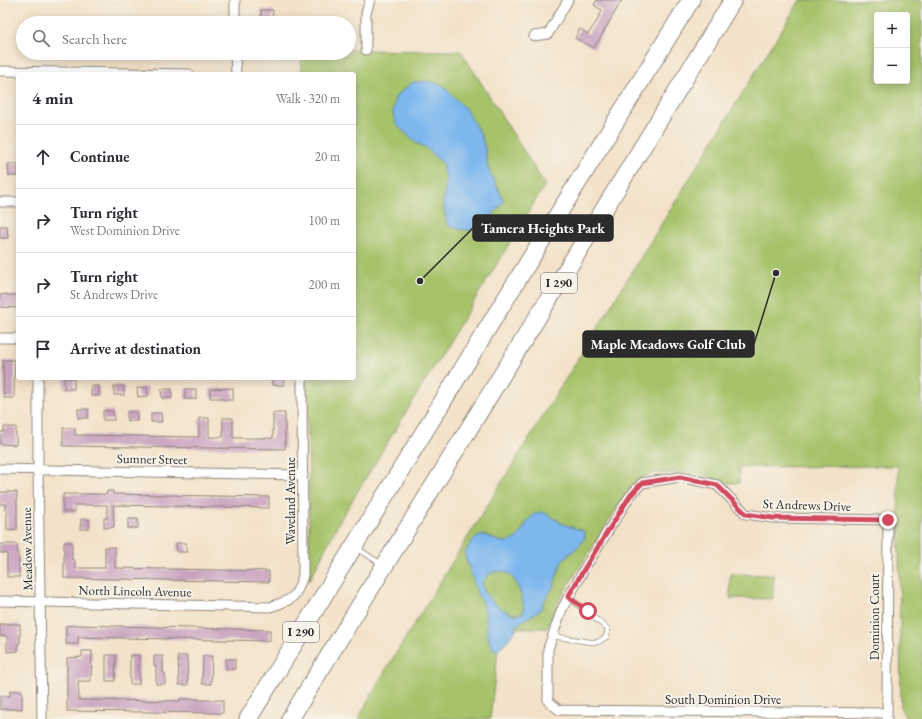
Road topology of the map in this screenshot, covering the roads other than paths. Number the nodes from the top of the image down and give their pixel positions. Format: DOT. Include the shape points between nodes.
graph roads {
  1 [pos="235,0"];
  2 [pos="370,0"];
  3 [pos="568,0"];
  4 [pos="691,0"];
  5 [pos="733,0"];
  6 [pos="235,16"];
  7 [pos="534,36"];
  8 [pos="366,50"];
  9 [pos="235,60"];
  10 [pos="0,71"];
  11 [pos="63,72"];
  12 [pos="236,72"];
  13 [pos="0,202"];
  14 [pos="16,202"];
  15 [pos="0,338"];
  16 [pos="16,338"];
  17 [pos="38,380"];
  18 [pos="302,380"];
  19 [pos="0,469"];
  20 [pos="38,470"];
  21 [pos="303,475"];
  22 [pos="888,520"];
  23 [pos="354,546"];
  24 [pos="384,566"];
  25 [pos="568,597"];
  26 [pos="0,601"];
  27 [pos="40,602"];
  28 [pos="270,607"];
  29 [pos="552,636"];
  30 [pos="736,715"];
  31 [pos="887,716"];
  32 [pos="42,719"];
  33 [pos="248,719"];
  34 [pos="290,719"];
  1 -- 6 [label="street"];
  2 -- 8 [label="street" via="366,13"];
  3 -- 7 [label="street" via="548,34"];
  4 -- 23 [label="highway, I 290"];
  5 -- 24 [label="highway, I 290"];
  9 -- 12 [label="street"];
  10 -- 11 [label="street"];
  13 -- 14 [label="street"];
  15 -- 16 [label="street"];
  17 -- 20 [label="street, Meadow Avenue"];
  18 -- 21 [label="street, Waveland Avenue"];
  19 -- 20 [label="street, Sumner Street"];
  20 -- 21 [label="street, Sumner Street"];
  20 -- 27 [label="street, Meadow Avenue"];
  21 -- 28 [label="street, Waveland Avenue" via="303,575 298,591 289,600"];
  22 -- 25 [label="street, St Andrews Drive" via="773,518 746,514 717,485 680,477 642,483 630,496"];
  22 -- 31 [label="street, Dominion Court"];
  23 -- 24 [label="lane"];
  23 -- 33 [label="highway, I 290"];
  24 -- 34 [label="highway, I 290"];
  25 -- 29 [label="street"];
  25 -- 29 [label="lane" via="608,629 606,637 598,642 590,642"];
  26 -- 27 [label="street, North Lincoln Avenue"];
  27 -- 28 [label="street, North Lincoln Avenue"];
  27 -- 32 [label="street, Meadow Avenue"];
  29 -- 30 [label="street, South Dominion Drive" via="548,649 548,701 559,710"];
  30 -- 31 [label="street, South Dominion Drive"];
}
